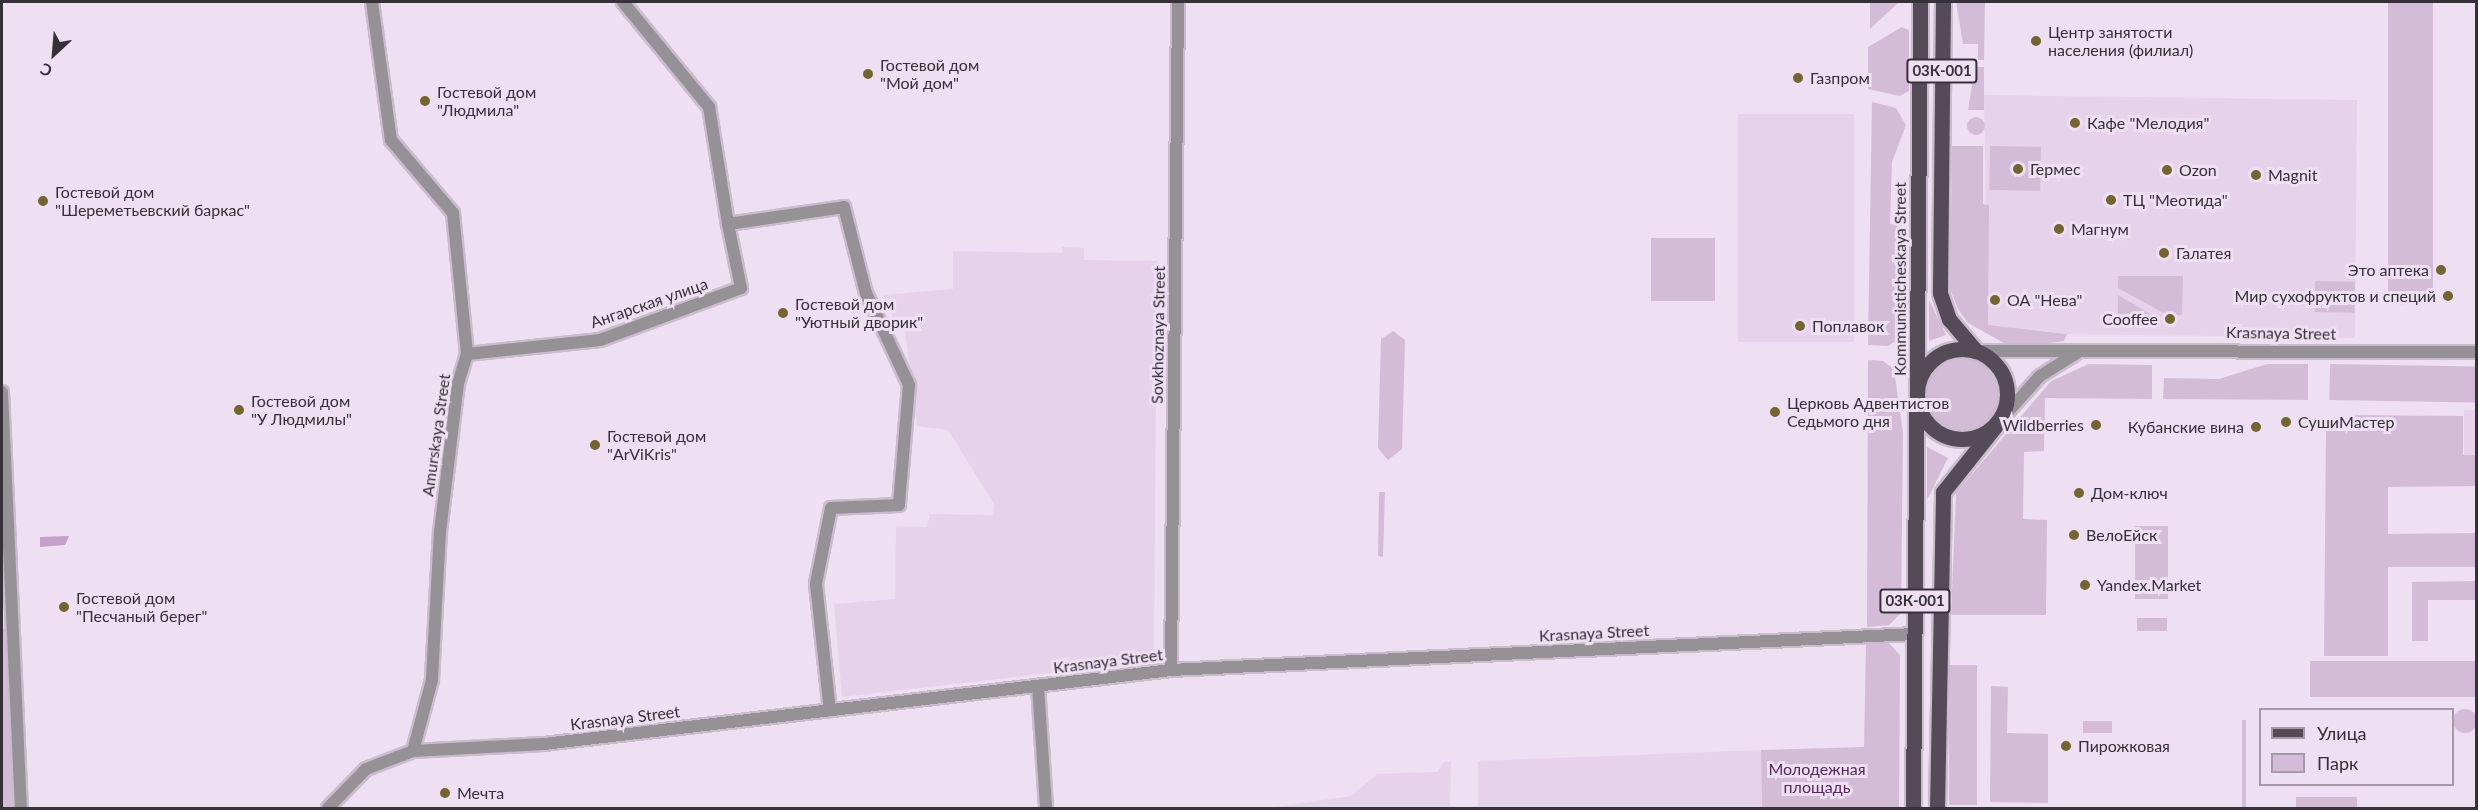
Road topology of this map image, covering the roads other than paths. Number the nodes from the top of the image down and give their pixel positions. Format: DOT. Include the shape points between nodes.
graph roads {
  1 [pos="372,2"];
  2 [pos="623,2"];
  3 [pos="1178,2"];
  4 [pos="1920,2"];
  5 [pos="1943,2"];
  6 [pos="728,224"];
  7 [pos="2085,347"];
  8 [pos="1976,351"];
  9 [pos="2476,352"];
  10 [pos="467,354"];
  11 [pos="2,392"];
  12 [pos="1917,394"];
  13 [pos="1997,424"];
  14 [pos="1914,634"];
  15 [pos="1171,670"];
  16 [pos="1038,686"];
  17 [pos="830,710"];
  18 [pos="413,751"];
  19 [pos="21,808"];
  20 [pos="328,808"];
  21 [pos="1047,808"];
  22 [pos="1913,808"];
  23 [pos="1937,808"];
  1 -- 10 [label="street, Amurskaya Street" via="391,140 453,213"];
  2 -- 6 [label="street" via="709,107"];
  3 -- 15 [label="street, Sovkhoznaya Street"];
  4 -- 12 [label="main road, Kommunisticheskaya Street / 03К-001"];
  5 -- 8 [label="main road, 03К-001" via="1940,293 1949,319"];
  6 -- 10 [label="street, Ангарская улица" via="741,288 600,340"];
  6 -- 17 [label="street" via="844,207 866,293 909,385 899,505 831,508 816,584"];
  7 -- 8 [label="street, Krasnaya Street" via="2052,355"];
  7 -- 9 [label="street, Krasnaya Street"];
  7 -- 13 [label="street" via="2040,376"];
  8 -- 12 [label="main road, 03К-001" via="1939,355 1925,368"];
  8 -- 13 [label="main road, 03К-001" via="1992,359 2006,382 2006,408"];
  10 -- 18 [label="street, Amurskaya Street" via="458,383 440,531 432,680"];
  11 -- 19 [label="street"];
  12 -- 13 [label="main road, 03К-001" via="1927,422 1942,434 1971,438"];
  12 -- 14 [label="main road, Kommunisticheskaya Street / 03К-001"];
  13 -- 23 [label="main road, 03К-001" via="1943,492"];
  14 -- 15 [label="street, Krasnaya Street"];
  14 -- 22 [label="main road, Kommunisticheskaya Street / 03К-001"];
  15 -- 16 [label="street, Krasnaya Street"];
  16 -- 17 [label="street, Krasnaya Street"];
  16 -- 21 [label="street"];
  17 -- 18 [label="street, Krasnaya Street" via="544,744"];
  18 -- 20 [label="street, Krasnaya Street" via="366,769"];
}
